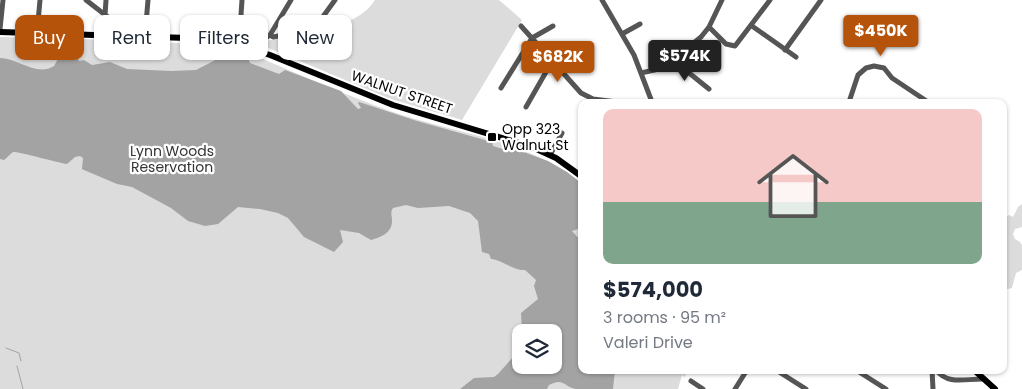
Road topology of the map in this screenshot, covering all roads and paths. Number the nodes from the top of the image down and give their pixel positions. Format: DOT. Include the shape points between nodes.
graph roads {
  1 [pos="2,0"];
  2 [pos="40,0"];
  3 [pos="86,0"];
  4 [pos="106,0"];
  5 [pos="148,0"];
  6 [pos="243,0"];
  7 [pos="291,0"];
  8 [pos="335,0"];
  9 [pos="602,0"];
  10 [pos="722,0"];
  11 [pos="770,0"];
  12 [pos="821,0"];
  13 [pos="38,15"];
  14 [pos="106,15"];
  15 [pos="107,15"];
  16 [pos="147,15"];
  17 [pos="242,15"];
  18 [pos="640,24"];
  19 [pos="521,26"];
  20 [pos="553,26"];
  21 [pos="752,26"];
  22 [pos="709,27"];
  23 [pos="0,31"];
  24 [pos="15,32"];
  25 [pos="622,34"];
  26 [pos="270,35"];
  27 [pos="532,38"];
  28 [pos="786,50"];
  29 [pos="268,54"];
  30 [pos="796,57"];
  31 [pos="673,60"];
  32 [pos="554,64"];
  33 [pos="641,72"];
  34 [pos="501,88"];
  35 [pos="709,89"];
  36 [pos="601,99"];
  37 [pos="651,99"];
  38 [pos="851,99"];
  39 [pos="924,99"];
  40 [pos="526,107"];
  41 [pos="562,133"];
  42 [pos="550,155"];
  43 [pos="578,174"];
  44 [pos="744,374"];
  45 [pos="782,374"];
  46 [pos="862,374"];
  47 [pos="932,374"];
  48 [pos="939,374"];
  49 [pos="978,374"];
  50 [pos="982,379"];
  51 [pos="690,381"];
  52 [pos="703,389"];
  53 [pos="735,389"];
  54 [pos="806,389"];
  55 [pos="886,389"];
  56 [pos="933,389"];
  57 [pos="995,389"];
  1 -- 23 [label="street"];
  2 -- 13 [label="street"];
  3 -- 14 [label="street"];
  4 -- 15 [label="street"];
  5 -- 16 [label="street"];
  6 -- 17 [label="street"];
  7 -- 26 [label="street"];
  8 -- 26 [label="street" via="314,29"];
  9 -- 25 [label="street"];
  10 -- 22 [label="street"];
  11 -- 21 [label="street"];
  12 -- 28 [label="street"];
  18 -- 25 [label="street"];
  19 -- 27 [label="street"];
  20 -- 27 [label="street"];
  21 -- 22 [label="street" via="733,46 726,44"];
  21 -- 28 [label="street"];
  22 -- 31 [label="street"];
  23 -- 24 [label="main road, WALNUT STREET"];
  25 -- 33 [label="street"];
  27 -- 32 [label="street"];
  27 -- 34 [label="street"];
  28 -- 30 [label="street"];
  29 -- 42 [label="main road, WALNUT STREET" via="395,106 525,144"];
  31 -- 33 [label="street" via="661,69"];
  31 -- 35 [label="street"];
  32 -- 36 [label="street" via="585,96"];
  32 -- 40 [label="street"];
  33 -- 37 [label="street"];
  38 -- 39 [label="street" via="858,75 874,66 884,68 892,78"];
  41 -- 42 [label="street"];
  42 -- 43 [label="main road, WALNUT STREET"];
  44 -- 53 [label="street"];
  45 -- 54 [label="street"];
  46 -- 55 [label="street"];
  47 -- 56 [label="street"];
  48 -- 50 [label="street" via="948,380"];
  49 -- 50 [label="main road"];
  50 -- 57 [label="main road"];
  51 -- 52 [label="street"];
}
